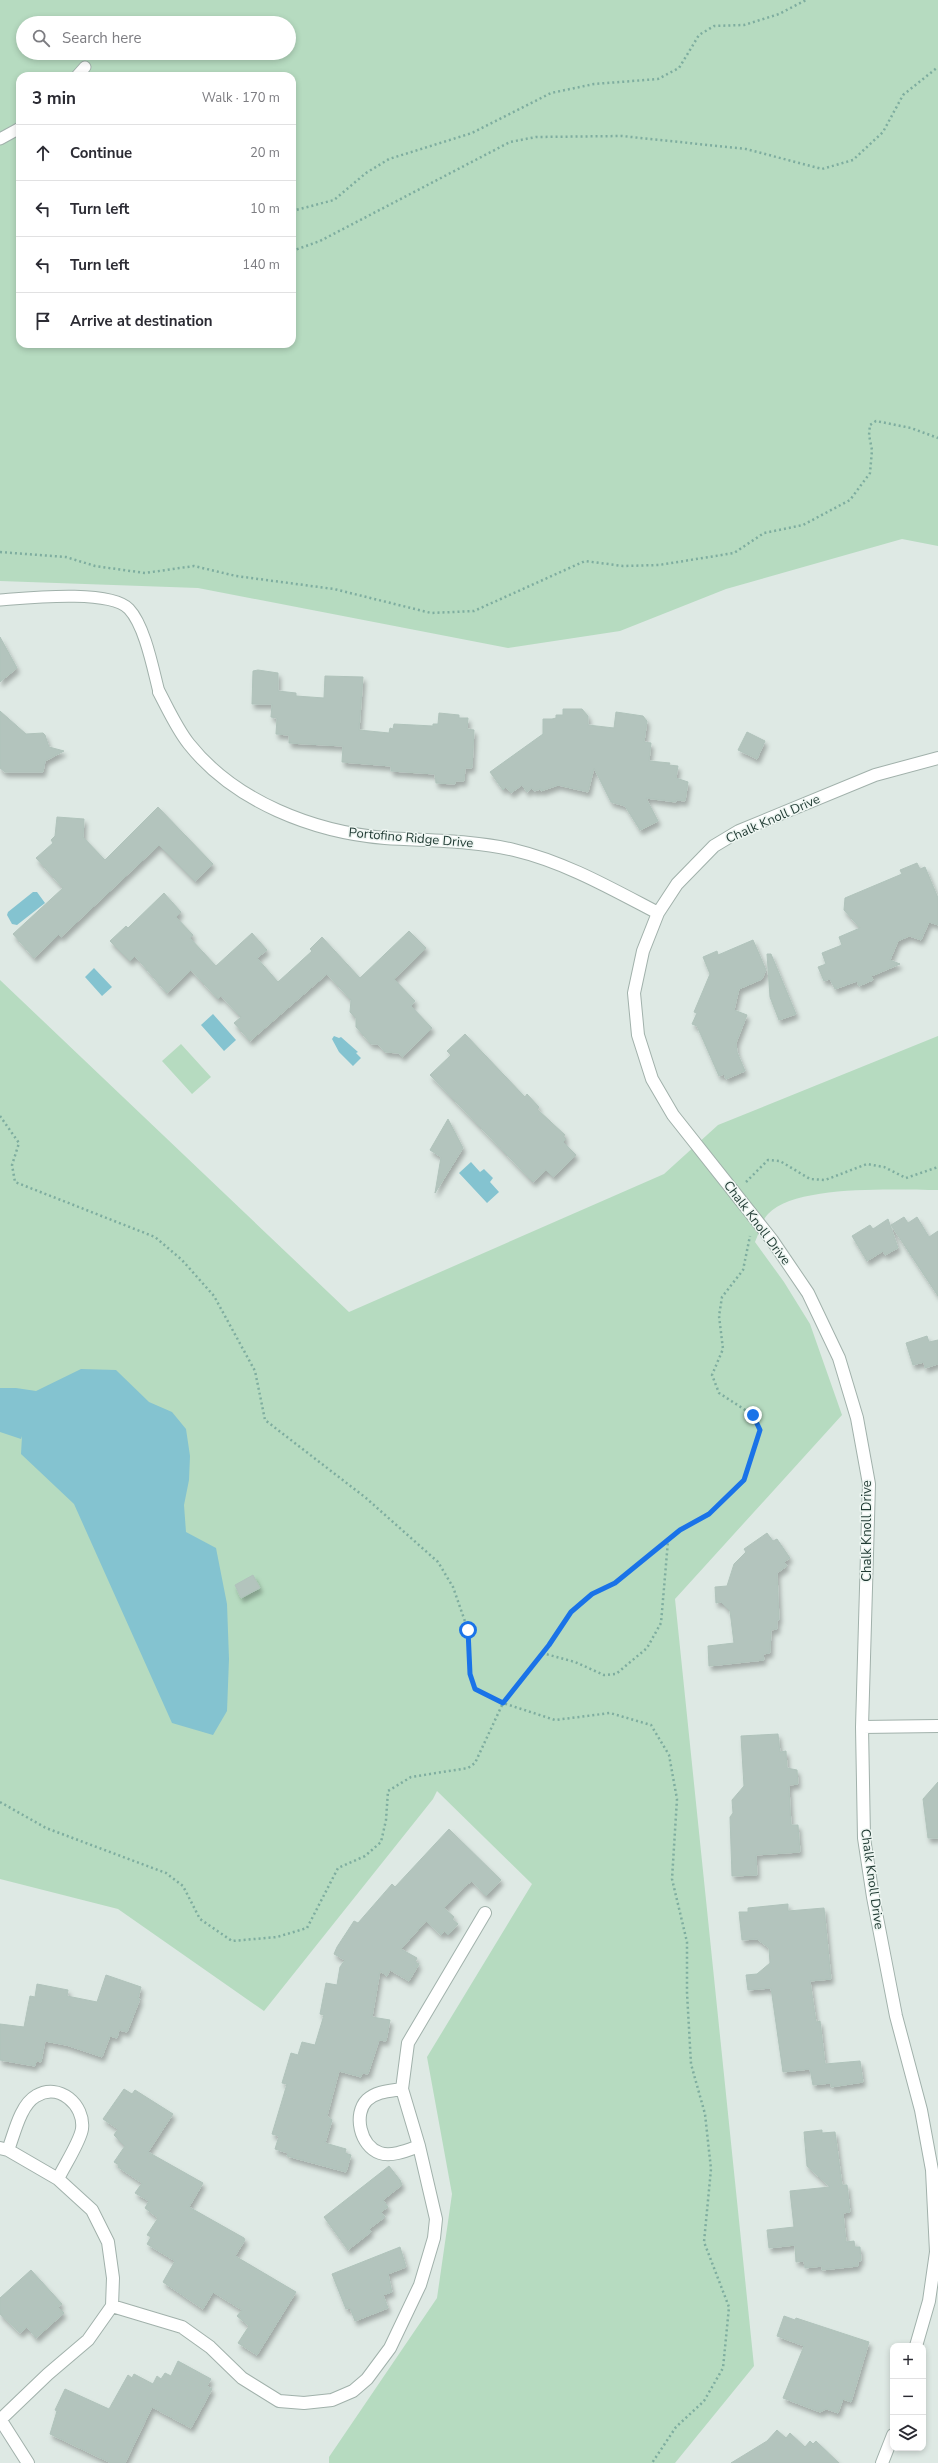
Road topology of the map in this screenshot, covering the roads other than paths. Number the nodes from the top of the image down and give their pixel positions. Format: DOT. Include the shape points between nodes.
graph roads {
  1 [pos="85,67"];
  2 [pos="81,72"];
  3 [pos="16,130"];
  4 [pos="0,139"];
  5 [pos="0,600"];
  6 [pos="159,692"];
  7 [pos="938,758"];
  8 [pos="658,913"];
  9 [pos="938,1726"];
  10 [pos="862,1728"];
  11 [pos="485,1913"];
  12 [pos="402,2089"];
  13 [pos="419,2146"];
  14 [pos="4,2149"];
  15 [pos="58,2179"];
  16 [pos="937,2252"];
  17 [pos="112,2306"];
  18 [pos="917,2343"];
  19 [pos="0,2420"];
  20 [pos="890,2443"];
  21 [pos="28,2463"];
  22 [pos="882,2463"];
  1 -- 2 [label="lane"];
  3 -- 4 [label="lane"];
  5 -- 6 [label="lane" via="76,596 112,601 128,609 144,637"];
  6 -- 8 [label="street, Portofino Ridge Drive" via="188,744 208,763 240,789 301,820 358,835 475,843 515,850 583,875"];
  7 -- 8 [label="street, Chalk Knoll Drive" via="875,775 739,831 714,846 696,863 677,884"];
  8 -- 10 [label="street, Chalk Knoll Drive" via="643,950 634,993 638,1035 652,1079 673,1115 772,1240 808,1293 839,1358 857,1418 869,1484"];
  9 -- 10 [label="street"];
  10 -- 16 [label="street, Chalk Knoll Drive" via="866,1852 896,2016 921,2110 932,2170"];
  11 -- 12 [label="street" via="408,2043"];
  12 -- 13 [label="street"];
  12 -- 13 [label="street" via="378,2093 367,2100 360,2111 360,2128 367,2143 379,2153 398,2153"];
  13 -- 17 [label="street" via="436,2219 434,2238 420,2285 390,2348 366,2379 353,2391 332,2400 304,2403 279,2401 242,2378 210,2347 182,2328"];
  14 -- 15 [label="street"];
  14 -- 15 [label="street" via="25,2108 35,2096 49,2092 65,2094 83,2117 82,2131"];
  15 -- 17 [label="street" via="92,2210 108,2242 113,2278"];
  16 -- 18 [label="street, Chalk Knoll Drive" via="930,2301"];
  17 -- 19 [label="street" via="88,2340"];
  19 -- 21 [label="street"];
  20 -- 22 [label="street"];
}
